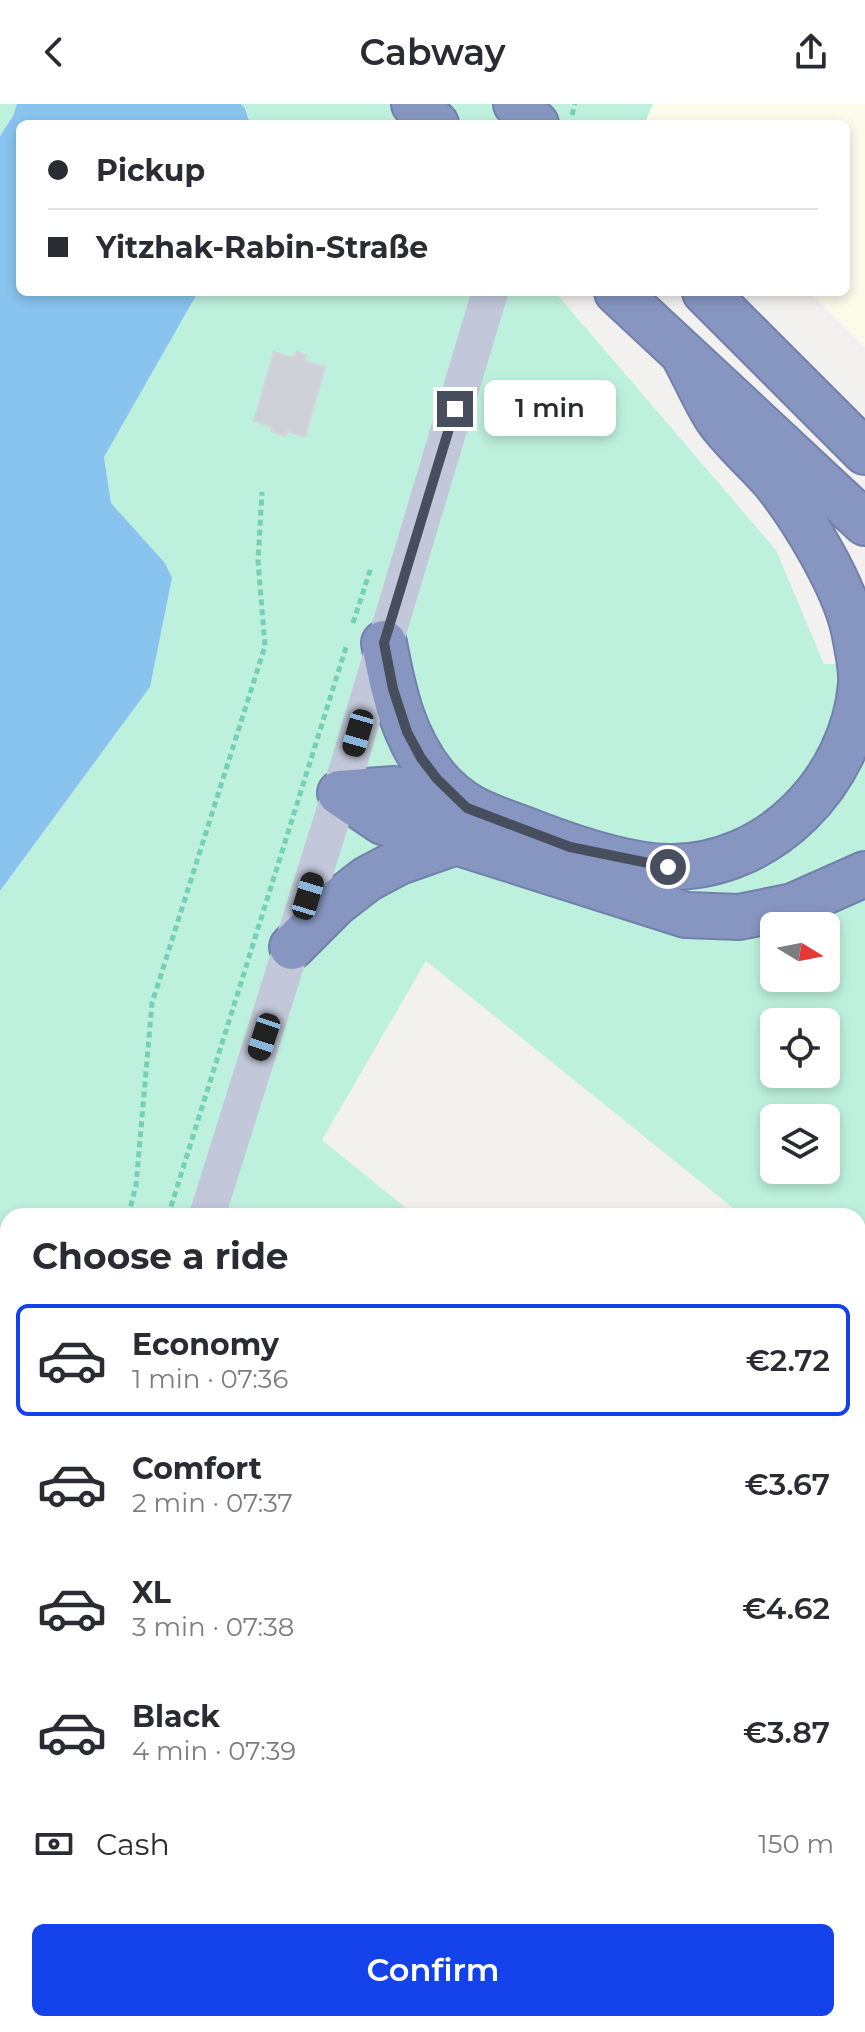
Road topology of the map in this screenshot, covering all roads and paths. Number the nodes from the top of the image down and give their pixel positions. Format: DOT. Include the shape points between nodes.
graph roads {
  1 [pos="414,104"];
  2 [pos="516,104"];
  3 [pos="432,120"];
  4 [pos="534,120"];
  5 [pos="489,296"];
  6 [pos="621,296"];
  7 [pos="709,296"];
  8 [pos="683,354"];
  9 [pos="865,452"];
  10 [pos="262,492"];
  11 [pos="865,523"];
  12 [pos="373,562"];
  13 [pos="384,643"];
  14 [pos="340,793"];
  15 [pos="461,825"];
  16 [pos="865,874"];
  17 [pos="292,947"];
  18 [pos="130,1208"];
  19 [pos="171,1208"];
  20 [pos="210,1208"];
  1 -- 3 [label="highway"];
  2 -- 4 [label="highway"];
  5 -- 13 [label="main road"];
  6 -- 8 [label="highway"];
  7 -- 9 [label="highway"];
  8 -- 11 [label="highway"];
  8 -- 15 [label="highway" via="718,419 776,483 831,568 853,628 861,682 854,722 837,765 813,799 770,837 751,849 703,863 668,867"];
  10 -- 18 [label="path" via="258,561 265,646 152,1003"];
  12 -- 19 [label="path"];
  13 -- 14 [label="main road"];
  13 -- 15 [label="highway" via="407,732"];
  14 -- 15 [label="highway" via="383,822"];
  14 -- 17 [label="main road"];
  15 -- 16 [label="highway" via="686,915 739,917 793,906"];
  15 -- 17 [label="highway" via="367,879"];
  17 -- 20 [label="main road"];
}
